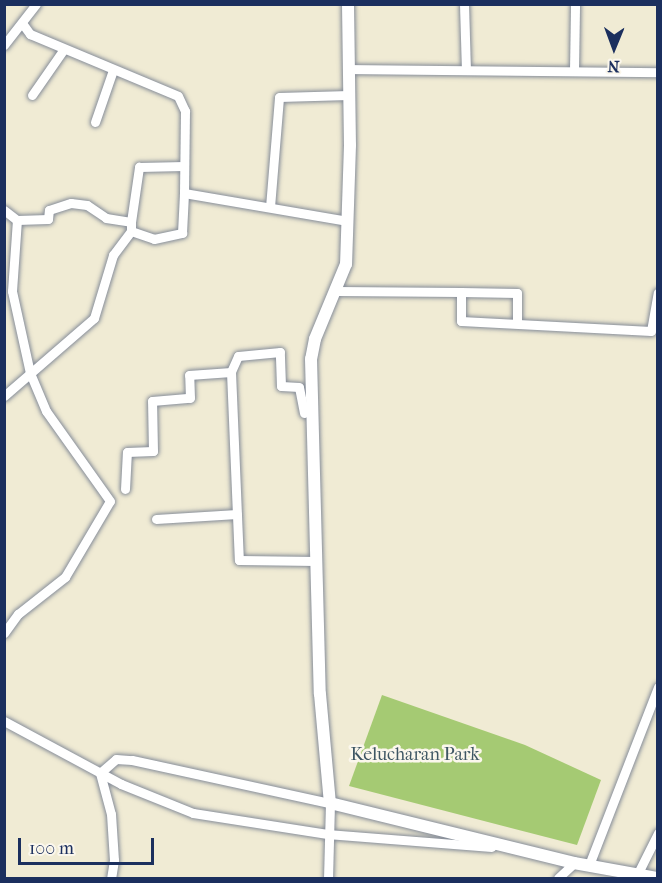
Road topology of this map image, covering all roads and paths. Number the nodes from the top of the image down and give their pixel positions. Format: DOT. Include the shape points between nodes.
graph roads {
  1 [pos="36,4"];
  2 [pos="348,4"];
  3 [pos="464,4"];
  4 [pos="575,4"];
  5 [pos="22,23"];
  6 [pos="4,45"];
  7 [pos="64,48"];
  8 [pos="348,69"];
  9 [pos="113,70"];
  10 [pos="466,70"];
  11 [pos="574,71"];
  12 [pos="657,72"];
  13 [pos="32,94"];
  14 [pos="349,95"];
  15 [pos="94,122"];
  16 [pos="184,166"];
  17 [pos="184,193"];
  18 [pos="270,207"];
  19 [pos="4,210"];
  20 [pos="17,220"];
  21 [pos="348,221"];
  22 [pos="131,226"];
  23 [pos="336,291"];
  24 [pos="461,292"];
  25 [pos="657,292"];
  26 [pos="9,298"];
  27 [pos="517,323"];
  28 [pos="231,372"];
  29 [pos="30,373"];
  30 [pos="4,396"];
  31 [pos="304,413"];
  32 [pos="125,489"];
  33 [pos="237,514"];
  34 [pos="156,519"];
  35 [pos="315,561"];
  36 [pos="4,633"];
  37 [pos="657,687"];
  38 [pos="653,709"];
  39 [pos="4,721"];
  40 [pos="100,773"];
  41 [pos="330,803"];
  42 [pos="657,833"];
  43 [pos="327,834"];
  44 [pos="519,849"];
  45 [pos="574,863"];
  46 [pos="590,865"];
  47 [pos="638,873"];
  48 [pos="111,879"];
  49 [pos="328,879"];
  50 [pos="558,879"];
  51 [pos="657,879"];
  1 -- 5 [label="street"];
  2 -- 8 [label="street"];
  3 -- 10 [label="street"];
  4 -- 11 [label="street"];
  5 -- 6 [label="street"];
  5 -- 7 [label="street" via="30,34"];
  7 -- 9 [label="street"];
  7 -- 13 [label="street"];
  8 -- 10 [label="street"];
  8 -- 14 [label="street"];
  9 -- 15 [label="street"];
  9 -- 16 [label="street" via="178,96 185,111"];
  10 -- 11 [label="street"];
  11 -- 12 [label="street"];
  14 -- 18 [label="street" via="279,98"];
  14 -- 21 [label="street"];
  16 -- 17 [label="street"];
  16 -- 22 [label="street" via="139,167"];
  17 -- 18 [label="street"];
  17 -- 22 [label="street" via="182,233 154,239"];
  18 -- 21 [label="street"];
  19 -- 20 [label="street"];
  20 -- 22 [label="street" via="48,219 49,210 71,203"];
  20 -- 26 [label="street"];
  21 -- 23 [label="street" via="346,264"];
  22 -- 29 [label="street" via="113,255 94,318"];
  23 -- 24 [label="street"];
  23 -- 35 [label="street" via="315,339 312,359"];
  24 -- 27 [label="street" via="461,321"];
  24 -- 27 [label="street" via="517,293"];
  25 -- 27 [label="street" via="651,331"];
  26 -- 29 [label="street"];
  28 -- 31 [label="street" via="238,356 280,352 281,386 299,387"];
  28 -- 32 [label="street" via="189,375 190,398 152,400 153,451 127,452"];
  28 -- 33 [label="street"];
  29 -- 30 [label="street"];
  29 -- 36 [label="street" via="46,411 110,501 65,577 18,614"];
  33 -- 34 [label="street"];
  33 -- 35 [label="street" via="239,560"];
  35 -- 41 [label="street" via="320,694"];
  37 -- 38 [label="street"];
  38 -- 46 [label="street"];
  39 -- 40 [label="street"];
  40 -- 41 [label="street" via="116,759 132,760"];
  40 -- 43 [label="street" via="192,813"];
  40 -- 48 [label="street" via="111,814"];
  41 -- 43 [label="street"];
  41 -- 44 [label="street"];
  42 -- 47 [label="street"];
  43 -- 44 [label="street"];
  43 -- 49 [label="street"];
  44 -- 45 [label="street"];
  45 -- 46 [label="street"];
  45 -- 50 [label="street"];
  46 -- 47 [label="street"];
  47 -- 51 [label="street"];
}
